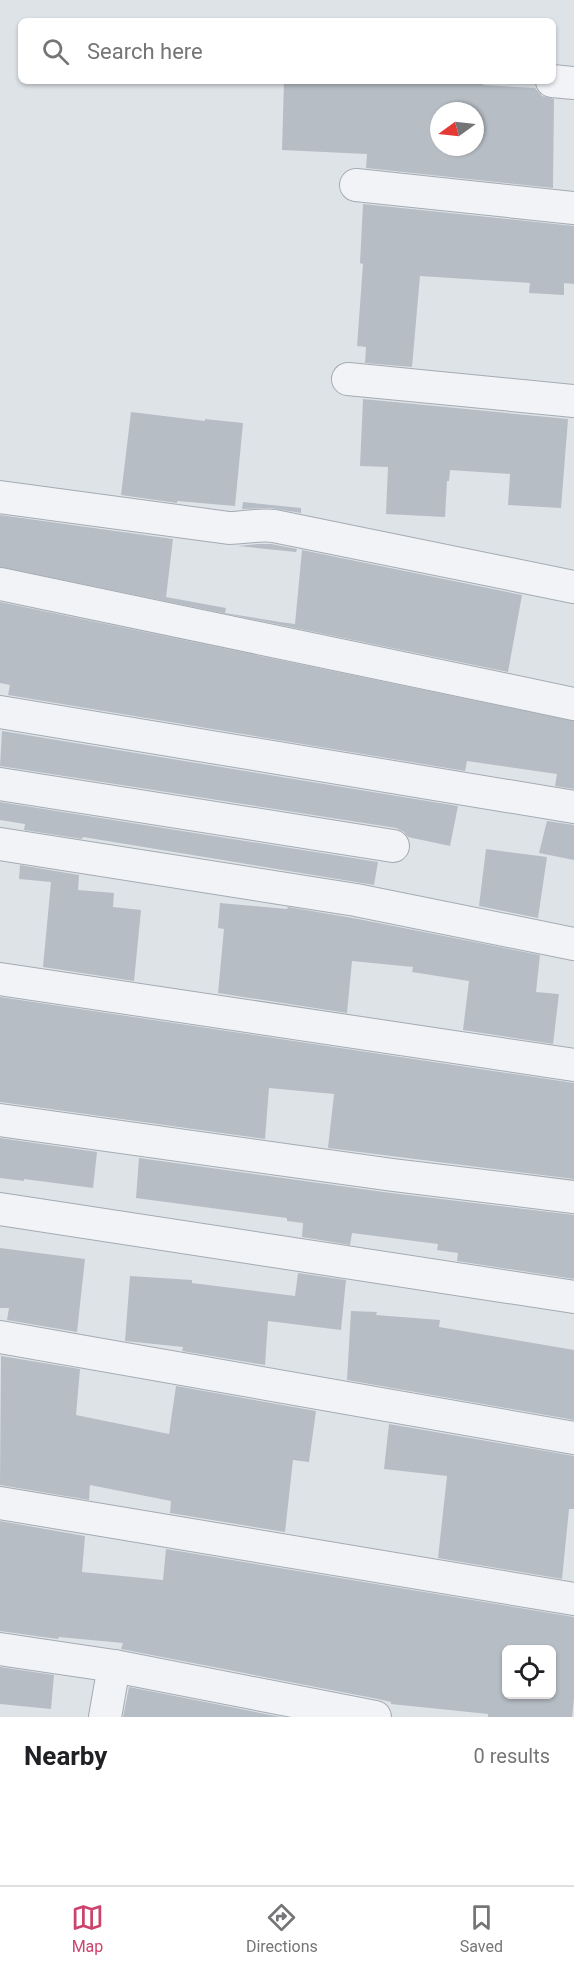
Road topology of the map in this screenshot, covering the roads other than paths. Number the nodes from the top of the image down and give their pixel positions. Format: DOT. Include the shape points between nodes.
graph roads {
  1 [pos="556,81"];
  2 [pos="574,83"];
  3 [pos="356,185"];
  4 [pos="574,208"];
  5 [pos="348,379"];
  6 [pos="574,401"];
  7 [pos="0,497"];
  8 [pos="0,584"];
  9 [pos="574,587"];
  10 [pos="574,704"];
  11 [pos="0,712"];
  12 [pos="0,784"];
  13 [pos="574,807"];
  14 [pos="0,844"];
  15 [pos="393,846"];
  16 [pos="574,944"];
  17 [pos="0,979"];
  18 [pos="574,1065"];
  19 [pos="0,1120"];
  20 [pos="574,1197"];
  21 [pos="0,1209"];
  22 [pos="574,1297"];
  23 [pos="0,1337"];
  24 [pos="574,1438"];
  25 [pos="0,1503"];
  26 [pos="574,1599"];
  27 [pos="0,1650"];
  28 [pos="114,1666"];
  29 [pos="105,1717"];
  30 [pos="375,1717"];
  1 -- 2 [label="street"];
  3 -- 4 [label="street"];
  5 -- 6 [label="street"];
  7 -- 9 [label="street" via="229,528 274,526"];
  8 -- 10 [label="street"];
  11 -- 13 [label="street"];
  12 -- 15 [label="street"];
  14 -- 16 [label="street" via="356,900"];
  17 -- 18 [label="street"];
  19 -- 20 [label="street"];
  21 -- 22 [label="street"];
  23 -- 24 [label="street"];
  25 -- 26 [label="street"];
  27 -- 28 [label="street"];
  28 -- 29 [label="street"];
  28 -- 30 [label="street"];
}
